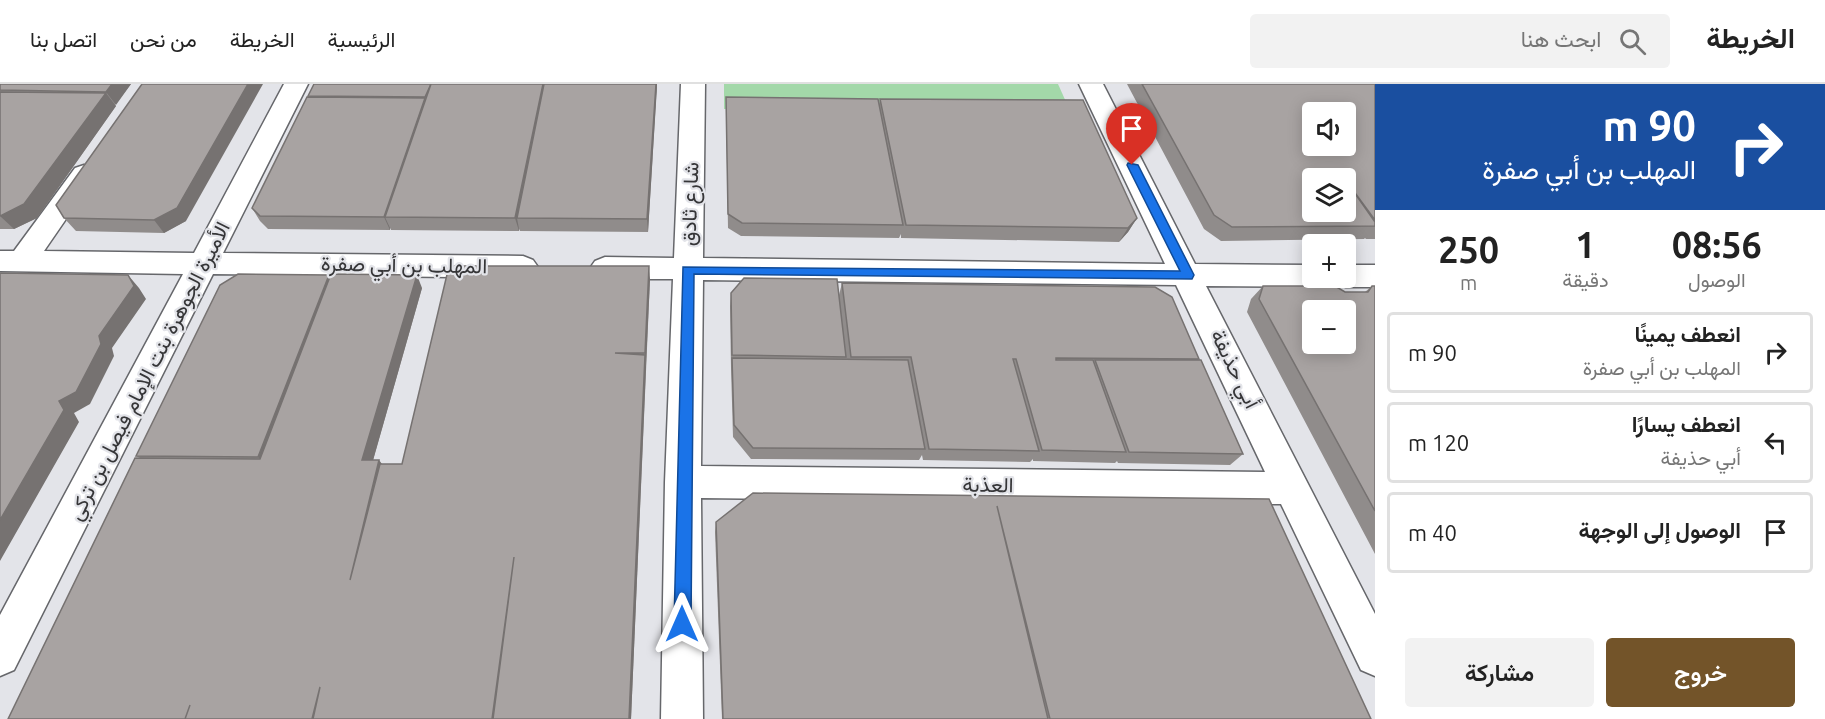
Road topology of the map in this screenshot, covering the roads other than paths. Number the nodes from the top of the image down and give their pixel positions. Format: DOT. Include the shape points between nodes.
graph roads {
  1 [pos="296,84"];
  2 [pos="693,84"];
  3 [pos="1091,84"];
  4 [pos="101,149"];
  5 [pos="11,261"];
  6 [pos="206,262"];
  7 [pos="688,270"];
  8 [pos="1188,275"];
  9 [pos="1302,276"];
  10 [pos="1356,276"];
  11 [pos="1375,276"];
  12 [pos="683,482"];
  13 [pos="1293,488"];
  14 [pos="0,656"];
  15 [pos="1375,656"];
  16 [pos="682,719"];
  1 -- 6 [label="street, الأميرة الجوهرة بنت الإمام فيصل بن تركي"];
  2 -- 7 [label="street, شارع ثادق"];
  3 -- 8 [label="street, أبي حذيفة"];
  4 -- 5 [label="street"];
  5 -- 6 [label="street, المهلب بن أبي صفرة"];
  6 -- 7 [label="street, المهلب بن أبي صفرة"];
  6 -- 14 [label="street, الأميرة الجوهرة بنت الإمام فيصل بن تركي"];
  7 -- 8 [label="street, المهلب بن أبي صفرة"];
  7 -- 12 [label="street, شارع ثادق"];
  8 -- 9 [label="street, المهلب بن أبي صفرة"];
  8 -- 13 [label="street, أبي حذيفة"];
  10 -- 11 [label="street"];
  12 -- 13 [label="street, العذبة"];
  12 -- 16 [label="street, شارع ثادق"];
  13 -- 15 [label="street, أبي حذيفة"];
}
